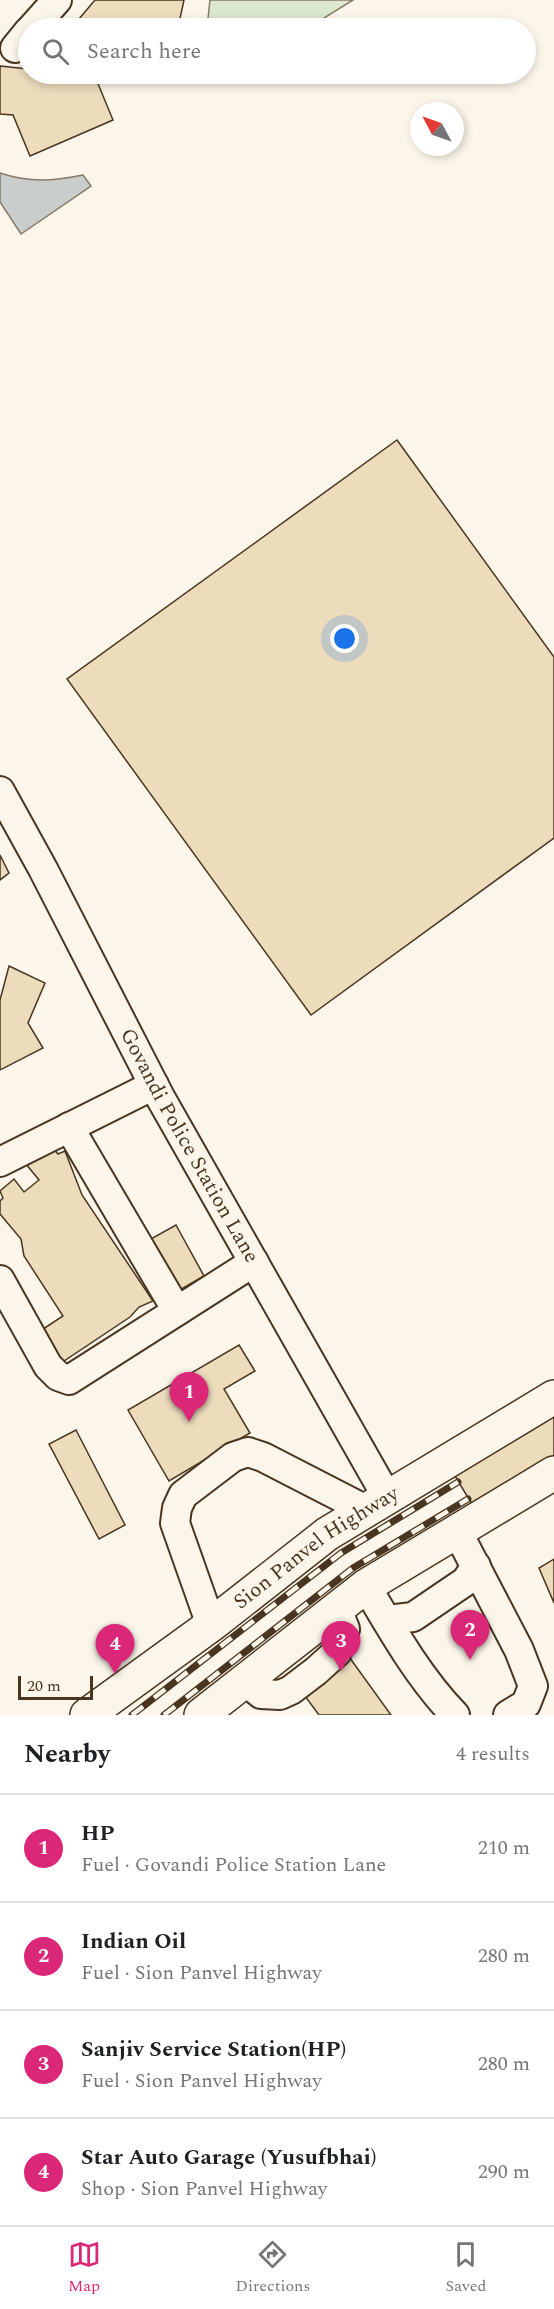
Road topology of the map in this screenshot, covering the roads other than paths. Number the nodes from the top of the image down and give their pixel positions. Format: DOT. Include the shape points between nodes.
graph roads {
  1 [pos="57,0"];
  2 [pos="41,18"];
  3 [pos="0,791"];
  4 [pos="154,1085"];
  5 [pos="69,1127"];
  6 [pos="0,1162"];
  7 [pos="254,1262"];
  8 [pos="0,1280"];
  9 [pos="177,1311"];
  10 [pos="554,1397"];
  11 [pos="554,1473"];
  12 [pos="377,1504"];
  13 [pos="457,1531"];
  14 [pos="476,1566"];
  15 [pos="366,1586"];
  16 [pos="387,1620"];
  17 [pos="212,1625"];
  18 [pos="87,1715"];
  19 [pos="201,1715"];
  20 [pos="455,1715"];
  21 [pos="508,1715"];
  1 -- 2 [label="street"];
  3 -- 4 [label="street, Govandi Police Station Lane"];
  4 -- 5 [label="street"];
  4 -- 7 [label="street, Govandi Police Station Lane"];
  5 -- 6 [label="street"];
  5 -- 9 [label="street"];
  7 -- 9 [label="street"];
  7 -- 12 [label="street, Govandi Police Station Lane"];
  8 -- 9 [label="street" via="48,1366 69,1380"];
  10 -- 12 [label="highway, Sion Panvel Highway"];
  11 -- 13 [label="highway"];
  12 -- 17 [label="highway, Sion Panvel Highway" via="327,1534"];
  12 -- 17 [label="street" via="263,1456 248,1452 233,1457 183,1495 175,1523"];
  13 -- 14 [label="street"];
  13 -- 15 [label="highway"];
  14 -- 16 [label="street" via="466,1581 413,1617"];
  14 -- 21 [label="street" via="533,1686 526,1704"];
  15 -- 16 [label="street"];
  15 -- 19 [label="highway"];
  16 -- 20 [label="street" via="441,1701"];
  17 -- 18 [label="highway, Sion Panvel Highway"];
}
